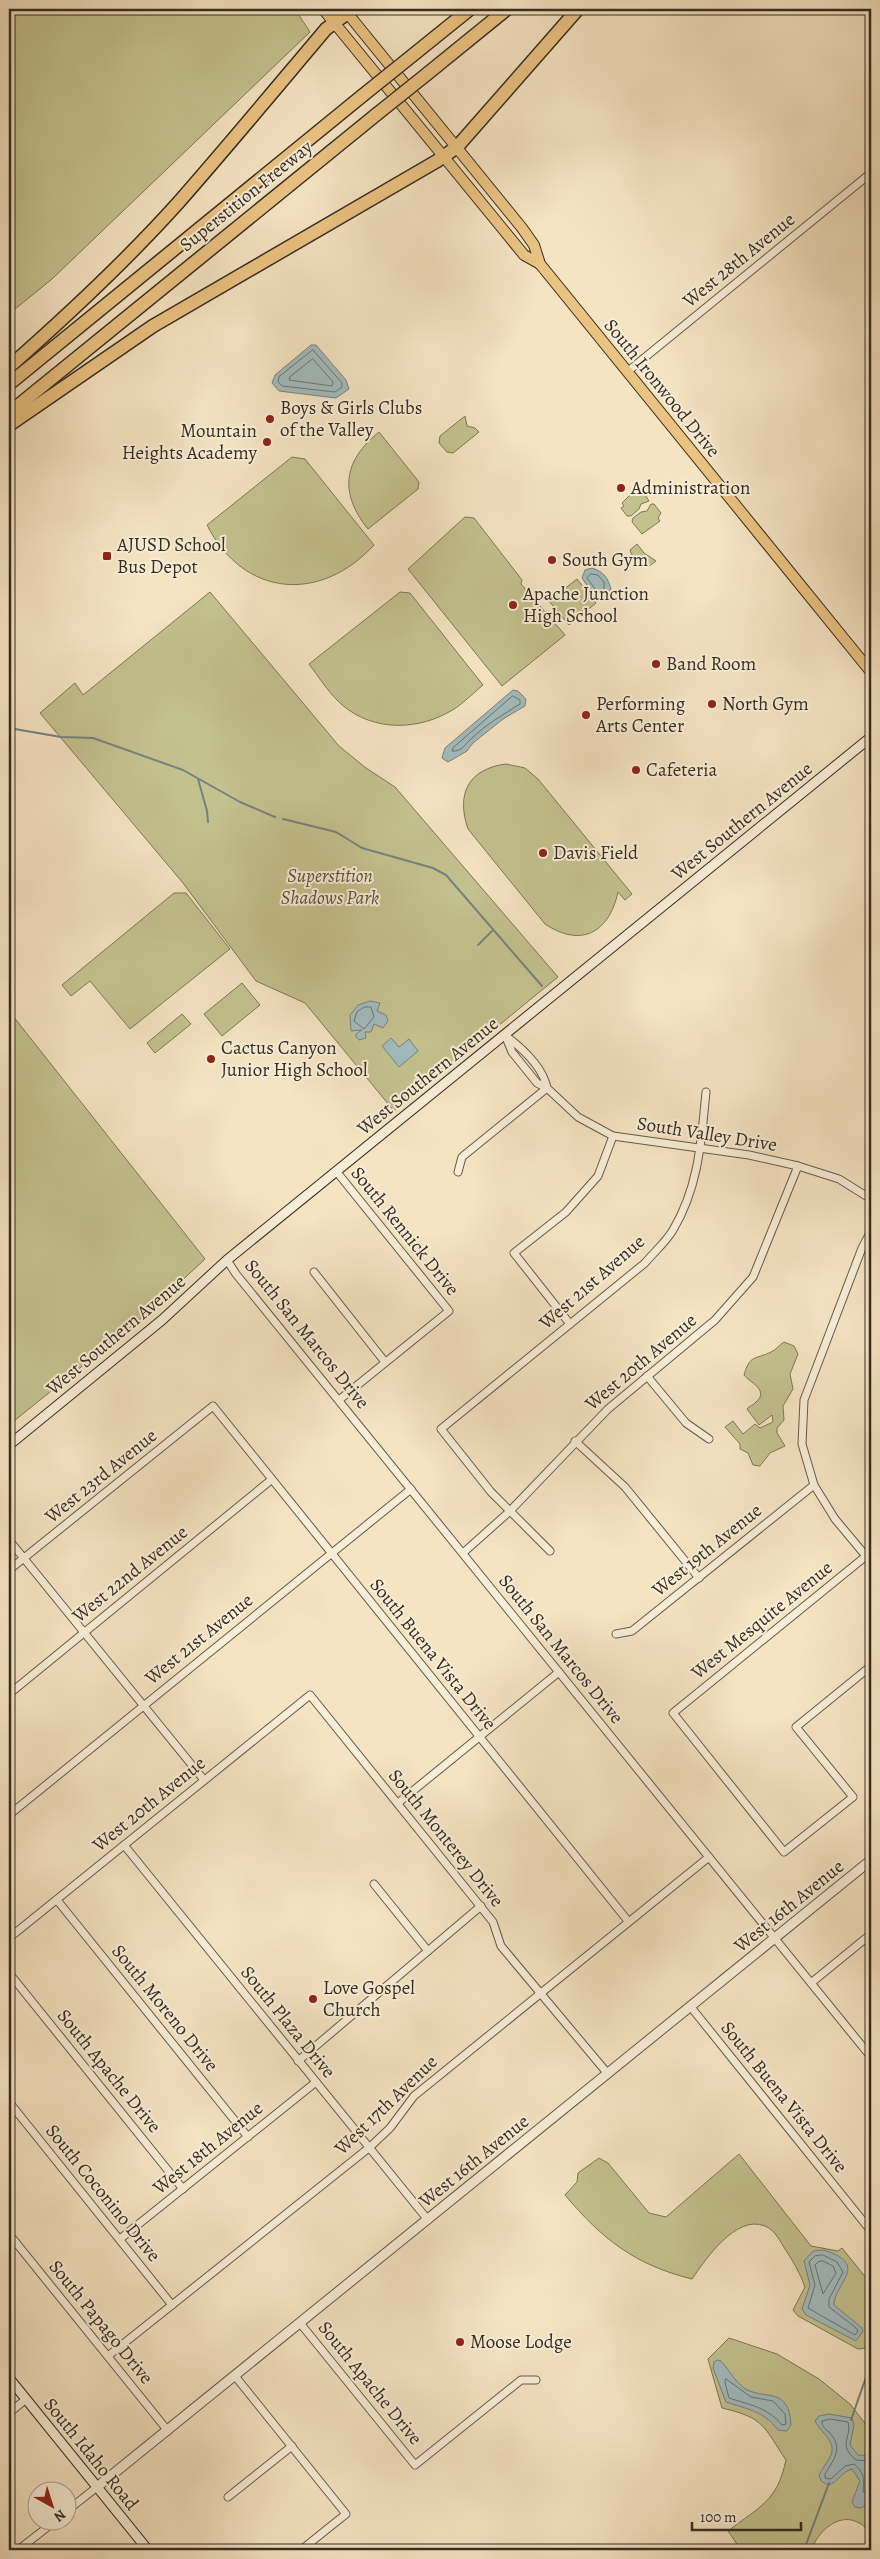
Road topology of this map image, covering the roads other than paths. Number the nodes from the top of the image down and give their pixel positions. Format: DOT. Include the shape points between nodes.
graph roads {
  1 [pos="323,9"];
  2 [pos="470,9"];
  3 [pos="507,9"];
  4 [pos="578,9"];
  5 [pos="348,10"];
  6 [pos="334,23"];
  7 [pos="457,147"];
  8 [pos="442,158"];
  9 [pos="871,173"];
  10 [pos="540,264"];
  11 [pos="9,367"];
  12 [pos="627,372"];
  13 [pos="9,384"];
  14 [pos="9,414"];
  15 [pos="9,425"];
  16 [pos="871,672"];
  17 [pos="871,737"];
  18 [pos="505,1035"];
  19 [pos="547,1088"];
  20 [pos="706,1092"];
  21 [pos="613,1136"];
  22 [pos="701,1148"];
  23 [pos="798,1166"];
  24 [pos="336,1171"];
  25 [pos="458,1172"];
  26 [pos="871,1199"];
  27 [pos="871,1231"];
  28 [pos="227,1260"];
  29 [pos="314,1272"];
  30 [pos="570,1324"];
  31 [pos="385,1362"];
  32 [pos="647,1376"];
  33 [pos="338,1400"];
  34 [pos="213,1406"];
  35 [pos="709,1439"];
  36 [pos="575,1441"];
  37 [pos="9,1445"];
  38 [pos="271,1480"];
  39 [pos="814,1485"];
  40 [pos="411,1489"];
  41 [pos="510,1511"];
  42 [pos="9,1540"];
  43 [pos="550,1551"];
  44 [pos="463,1553"];
  45 [pos="331,1554"];
  46 [pos="870,1556"];
  47 [pos="24,1558"];
  48 [pos="9,1570"];
  49 [pos="699,1578"];
  50 [pos="84,1632"];
  51 [pos="616,1634"];
  52 [pos="871,1666"];
  53 [pos="559,1672"];
  54 [pos="9,1694"];
  55 [pos="310,1695"];
  56 [pos="142,1706"];
  57 [pos="479,1737"];
  58 [pos="204,1780"];
  59 [pos="398,1803"];
  60 [pos="9,1815"];
  61 [pos="124,1845"];
  62 [pos="709,1857"];
  63 [pos="871,1860"];
  64 [pos="374,1884"];
  65 [pos="57,1900"];
  66 [pos="481,1906"];
  67 [pos="628,1921"];
  68 [pos="871,1934"];
  69 [pos="9,1938"];
  70 [pos="774,1938"];
  71 [pos="428,1951"];
  72 [pos="9,1973"];
  73 [pos="811,1983"];
  74 [pos="540,1993"];
  75 [pos="690,2006"];
  76 [pos="870,2053"];
  77 [pos="298,2061"];
  78 [pos="608,2074"];
  79 [pos="316,2082"];
  80 [pos="9,2102"];
  81 [pos="248,2137"];
  82 [pos="370,2147"];
  83 [pos="183,2189"];
  84 [pos="428,2220"];
  85 [pos="871,2231"];
  86 [pos="9,2234"];
  87 [pos="120,2239"];
  88 [pos="172,2305"];
  89 [pos="300,2323"];
  90 [pos="108,2356"];
  91 [pos="235,2376"];
  92 [pos="9,2378"];
  93 [pos="536,2380"];
  94 [pos="26,2399"];
  95 [pos="9,2413"];
  96 [pos="168,2430"];
  97 [pos="292,2446"];
  98 [pos="97,2487"];
  99 [pos="228,2497"];
  100 [pos="78,2502"];
  101 [pos="41,2532"];
  102 [pos="18,2550"];
  103 [pos="148,2550"];
  104 [pos="301,2550"];
  1 -- 6 [label="main road, South Ironwood Drive"];
  2 -- 13 [label="highway, Superstition Freeway, bridge"];
  3 -- 14 [label="highway, Superstition Freeway, bridge"];
  4 -- 7 [label="highway"];
  5 -- 6 [label="highway"];
  5 -- 7 [label="main road, South Ironwood Drive"];
  6 -- 8 [label="main road, South Ironwood Drive"];
  6 -- 11 [label="highway" via="135,248 65,318"];
  7 -- 8 [label="highway"];
  7 -- 10 [label="main road, South Ironwood Drive" via="522,228 534,246"];
  8 -- 10 [label="main road, South Ironwood Drive" via="524,255"];
  8 -- 15 [label="highway" via="168,317"];
  9 -- 12 [label="street, West 28th Avenue"];
  10 -- 12 [label="main road, South Ironwood Drive"];
  12 -- 16 [label="main road, South Ironwood Drive"];
  17 -- 18 [label="main road, West Southern Avenue"];
  18 -- 19 [label="street, South Valley Drive" via="520,1046 545,1078"];
  18 -- 24 [label="main road, West Southern Avenue"];
  19 -- 21 [label="street, South Valley Drive" via="578,1117"];
  19 -- 25 [label="street" via="462,1157"];
  20 -- 22 [label="street, West 21st Avenue"];
  21 -- 22 [label="street, South Valley Drive"];
  21 -- 30 [label="street" via="598,1176 566,1212 514,1254"];
  22 -- 23 [label="street, South Valley Drive"];
  22 -- 30 [label="street, West 21st Avenue" via="692,1191 672,1232 645,1263"];
  23 -- 26 [label="street, South Valley Drive" via="839,1180"];
  23 -- 32 [label="street, West 20th Avenue" via="753,1278 715,1320"];
  24 -- 28 [label="main road, West Southern Avenue"];
  24 -- 31 [label="street, South Rennick Drive" via="449,1311"];
  27 -- 39 [label="street" via="804,1400 802,1444"];
  28 -- 33 [label="street, South San Marcos Drive"];
  28 -- 37 [label="main road, West Southern Avenue" via="162,1320"];
  29 -- 31 [label="street"];
  30 -- 41 [label="street, West 21st Avenue" via="441,1429"];
  31 -- 33 [label="street"];
  32 -- 35 [label="street" via="686,1423"];
  32 -- 36 [label="street, West 20th Avenue"];
  33 -- 40 [label="street, South San Marcos Drive"];
  34 -- 38 [label="street, South Buena Vista Drive"];
  34 -- 47 [label="street, West 23rd Avenue"];
  36 -- 41 [label="street, West 20th Avenue"];
  36 -- 49 [label="street" via="624,1487"];
  38 -- 45 [label="street, South Buena Vista Drive"];
  38 -- 50 [label="street, West 22nd Avenue"];
  39 -- 46 [label="street" via="835,1519"];
  39 -- 49 [label="street, West 19th Avenue"];
  40 -- 44 [label="street, South San Marcos Drive"];
  40 -- 45 [label="street, West 21st Avenue"];
  41 -- 43 [label="street"];
  41 -- 44 [label="street, West 20th Avenue"];
  42 -- 47 [label="street"];
  44 -- 53 [label="street, South San Marcos Drive"];
  45 -- 56 [label="street, West 21st Avenue"];
  45 -- 57 [label="street, South Buena Vista Drive"];
  46 -- 52 [label="street, West Mesquite Avenue" via="673,1713 784,1852 853,1797 796,1727"];
  47 -- 48 [label="street, West 23rd Avenue"];
  47 -- 50 [label="street"];
  49 -- 51 [label="street, West 19th Avenue" via="632,1631"];
  50 -- 54 [label="street, West 22nd Avenue"];
  50 -- 56 [label="street"];
  53 -- 57 [label="street"];
  53 -- 62 [label="street, South San Marcos Drive"];
  55 -- 58 [label="street, West 20th Avenue"];
  55 -- 59 [label="street, South Monterey Drive"];
  56 -- 58 [label="street"];
  56 -- 60 [label="street, West 21st Avenue"];
  57 -- 59 [label="street"];
  57 -- 67 [label="street, South Buena Vista Drive"];
  58 -- 61 [label="street, West 20th Avenue"];
  59 -- 66 [label="street, South Monterey Drive"];
  61 -- 65 [label="street, West 20th Avenue"];
  61 -- 77 [label="street, South Plaza Drive"];
  62 -- 67 [label="street, West 17th Avenue"];
  62 -- 70 [label="street, South San Marcos Drive"];
  63 -- 70 [label="main road, West 16th Avenue"];
  64 -- 71 [label="street"];
  65 -- 69 [label="street, West 20th Avenue"];
  65 -- 81 [label="street, South Moreno Drive"];
  66 -- 71 [label="street"];
  66 -- 74 [label="street, South Monterey Drive" via="493,1922 501,1946"];
  67 -- 74 [label="street, West 17th Avenue"];
  68 -- 73 [label="street"];
  70 -- 73 [label="street, South San Marcos Drive"];
  70 -- 75 [label="main road, West 16th Avenue"];
  71 -- 77 [label="street"];
  72 -- 83 [label="street, South Apache Drive"];
  73 -- 76 [label="street, South San Marcos Drive"];
  74 -- 78 [label="street, South Monterey Drive"];
  74 -- 82 [label="street, West 17th Avenue" via="414,2096 390,2128"];
  75 -- 78 [label="main road, West 16th Avenue"];
  75 -- 85 [label="street, South Buena Vista Drive"];
  77 -- 79 [label="street, South Plaza Drive"];
  78 -- 84 [label="main road, West 16th Avenue"];
  79 -- 81 [label="street, West 18th Avenue"];
  79 -- 82 [label="street, South Plaza Drive"];
  80 -- 87 [label="street, South Coconino Drive"];
  81 -- 83 [label="street, West 18th Avenue"];
  82 -- 84 [label="street, South Plaza Drive"];
  82 -- 88 [label="street, West 17th Avenue"];
  83 -- 87 [label="street, West 18th Avenue"];
  84 -- 89 [label="main road, West 16th Avenue"];
  86 -- 90 [label="street, South Papago Drive"];
  87 -- 88 [label="street, South Coconino Drive"];
  88 -- 90 [label="street, West 17th Avenue"];
  89 -- 91 [label="main road, West 16th Avenue"];
  89 -- 93 [label="street, South Apache Drive" via="415,2465 521,2380"];
  90 -- 96 [label="street, South Papago Drive"];
  91 -- 96 [label="main road, West 16th Avenue"];
  91 -- 97 [label="street"];
  92 -- 94 [label="main road, South Idaho Road"];
  94 -- 95 [label="street"];
  94 -- 98 [label="main road, South Idaho Road"];
  96 -- 98 [label="main road, West 16th Avenue"];
  97 -- 99 [label="street"];
  97 -- 104 [label="street" via="346,2514"];
  98 -- 100 [label="street"];
  98 -- 103 [label="main road, South Idaho Road"];
  101 -- 102 [label="street"];
}
